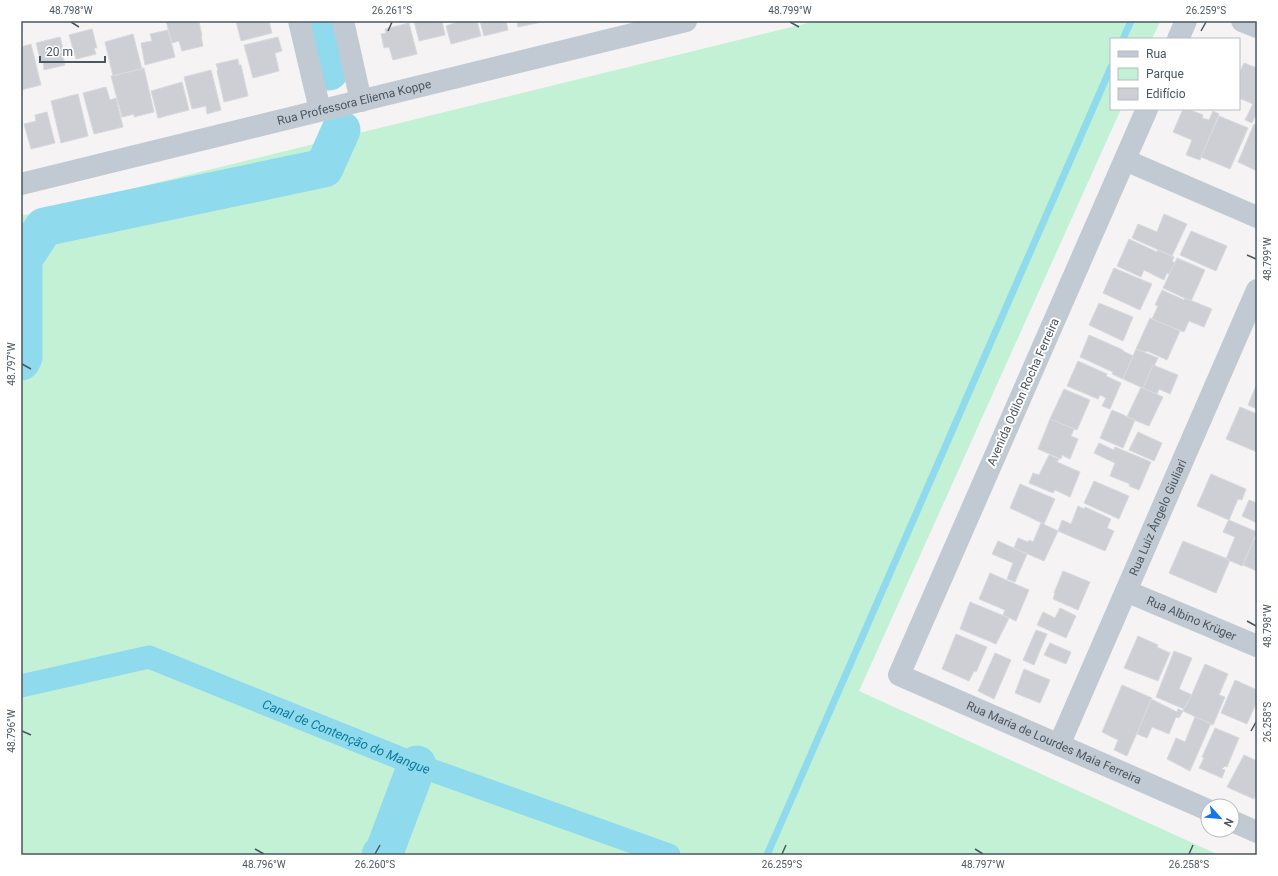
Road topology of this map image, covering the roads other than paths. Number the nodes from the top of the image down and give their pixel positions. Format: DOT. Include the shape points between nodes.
graph roads {
  1 [pos="299,21"];
  2 [pos="342,21"];
  3 [pos="686,21"];
  4 [pos="1186,21"];
  5 [pos="1242,21"];
  6 [pos="1257,27"];
  7 [pos="1178,38"];
  8 [pos="361,101"];
  9 [pos="320,110"];
  10 [pos="1147,110"];
  11 [pos="1125,160"];
  12 [pos="21,184"];
  13 [pos="1257,216"];
  14 [pos="1257,290"];
  15 [pos="1126,591"];
  16 [pos="1257,646"];
  17 [pos="899,675"];
  18 [pos="1059,745"];
  19 [pos="1200,807"];
  20 [pos="1240,825"];
  21 [pos="1257,832"];
  1 -- 9 [label="street"];
  2 -- 8 [label="street"];
  3 -- 8 [label="street, Rua Professora Eliema Koppe"];
  4 -- 7 [label="street"];
  5 -- 6 [label="street"];
  8 -- 9 [label="street, Rua Professora Eliema Koppe"];
  9 -- 12 [label="street, Rua Professora Eliema Koppe"];
  10 -- 11 [label="street, Avenida Odilon Rocha Ferreira"];
  11 -- 13 [label="street"];
  11 -- 17 [label="street, Avenida Odilon Rocha Ferreira"];
  14 -- 15 [label="street, Rua Luiz Ângelo Giuliari"];
  15 -- 16 [label="street, Rua Albino Krüger"];
  15 -- 18 [label="street, Rua Luiz Ângelo Giuliari"];
  17 -- 18 [label="street, Rua Maria de Lourdes Maia Ferreira"];
  18 -- 19 [label="street, Rua Maria de Lourdes Maia Ferreira"];
  20 -- 21 [label="street"];
}
